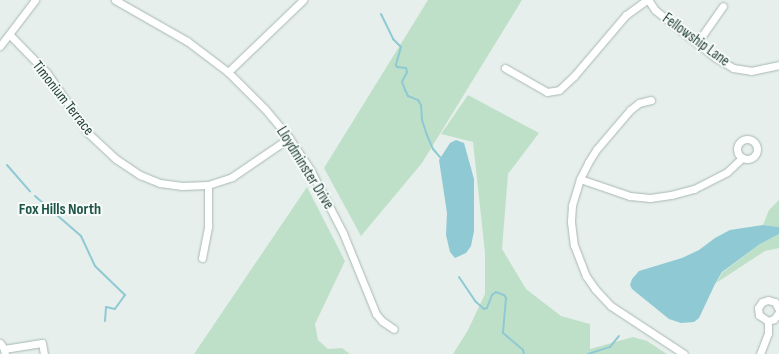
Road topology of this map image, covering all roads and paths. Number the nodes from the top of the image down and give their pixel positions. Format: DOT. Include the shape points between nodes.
graph roads {
  1 [pos="35,0"];
  2 [pos="115,0"];
  3 [pos="303,0"];
  4 [pos="723,6"];
  5 [pos="10,36"];
  6 [pos="697,43"];
  7 [pos="0,46"];
  8 [pos="779,65"];
  9 [pos="505,68"];
  10 [pos="228,72"];
  11 [pos="651,100"];
  12 [pos="289,138"];
  13 [pos="742,158"];
  14 [pos="580,179"];
  15 [pos="208,184"];
  16 [pos="202,258"];
  17 [pos="779,311"];
  18 [pos="768,321"];
  19 [pos="394,329"];
  20 [pos="3,349"];
  21 [pos="44,354"];
  22 [pos="684,354"];
  23 [pos="760,354"];
  1 -- 5 [label="street"];
  2 -- 10 [label="street, Lloydminster Drive" via="187,41"];
  3 -- 10 [label="street"];
  4 -- 6 [label="street"];
  5 -- 7 [label="street"];
  5 -- 15 [label="street, Timonium Terrace" via="46,73 88,133 116,159 140,175 160,183 182,186"];
  6 -- 8 [label="street, Fellowship Lane" via="733,68 751,71"];
  6 -- 9 [label="street, Fellowship Lane" via="655,10 649,1 645,1 626,15 560,90 547,92"];
  10 -- 12 [label="street, Lloydminster Drive" via="265,108"];
  11 -- 14 [label="street" via="640,103 630,110 596,150"];
  12 -- 15 [label="street, Timonium Terrace" via="232,177"];
  12 -- 19 [label="street, Lloydminster Drive" via="311,171 344,232 376,314"];
  13 -- 14 [label="street" via="727,172 694,189 650,198 630,196"];
  14 -- 22 [label="street" via="572,206 571,222 574,245 586,276 611,306"];
  15 -- 16 [label="street" via="208,226"];
  17 -- 18 [label="street" via="774,319"];
  17 -- 18 [label="street" via="777,304 772,301 762,302 758,308 759,315"];
  18 -- 23 [label="street" via="767,340"];
  20 -- 21 [label="street" via="42,343"];
}
